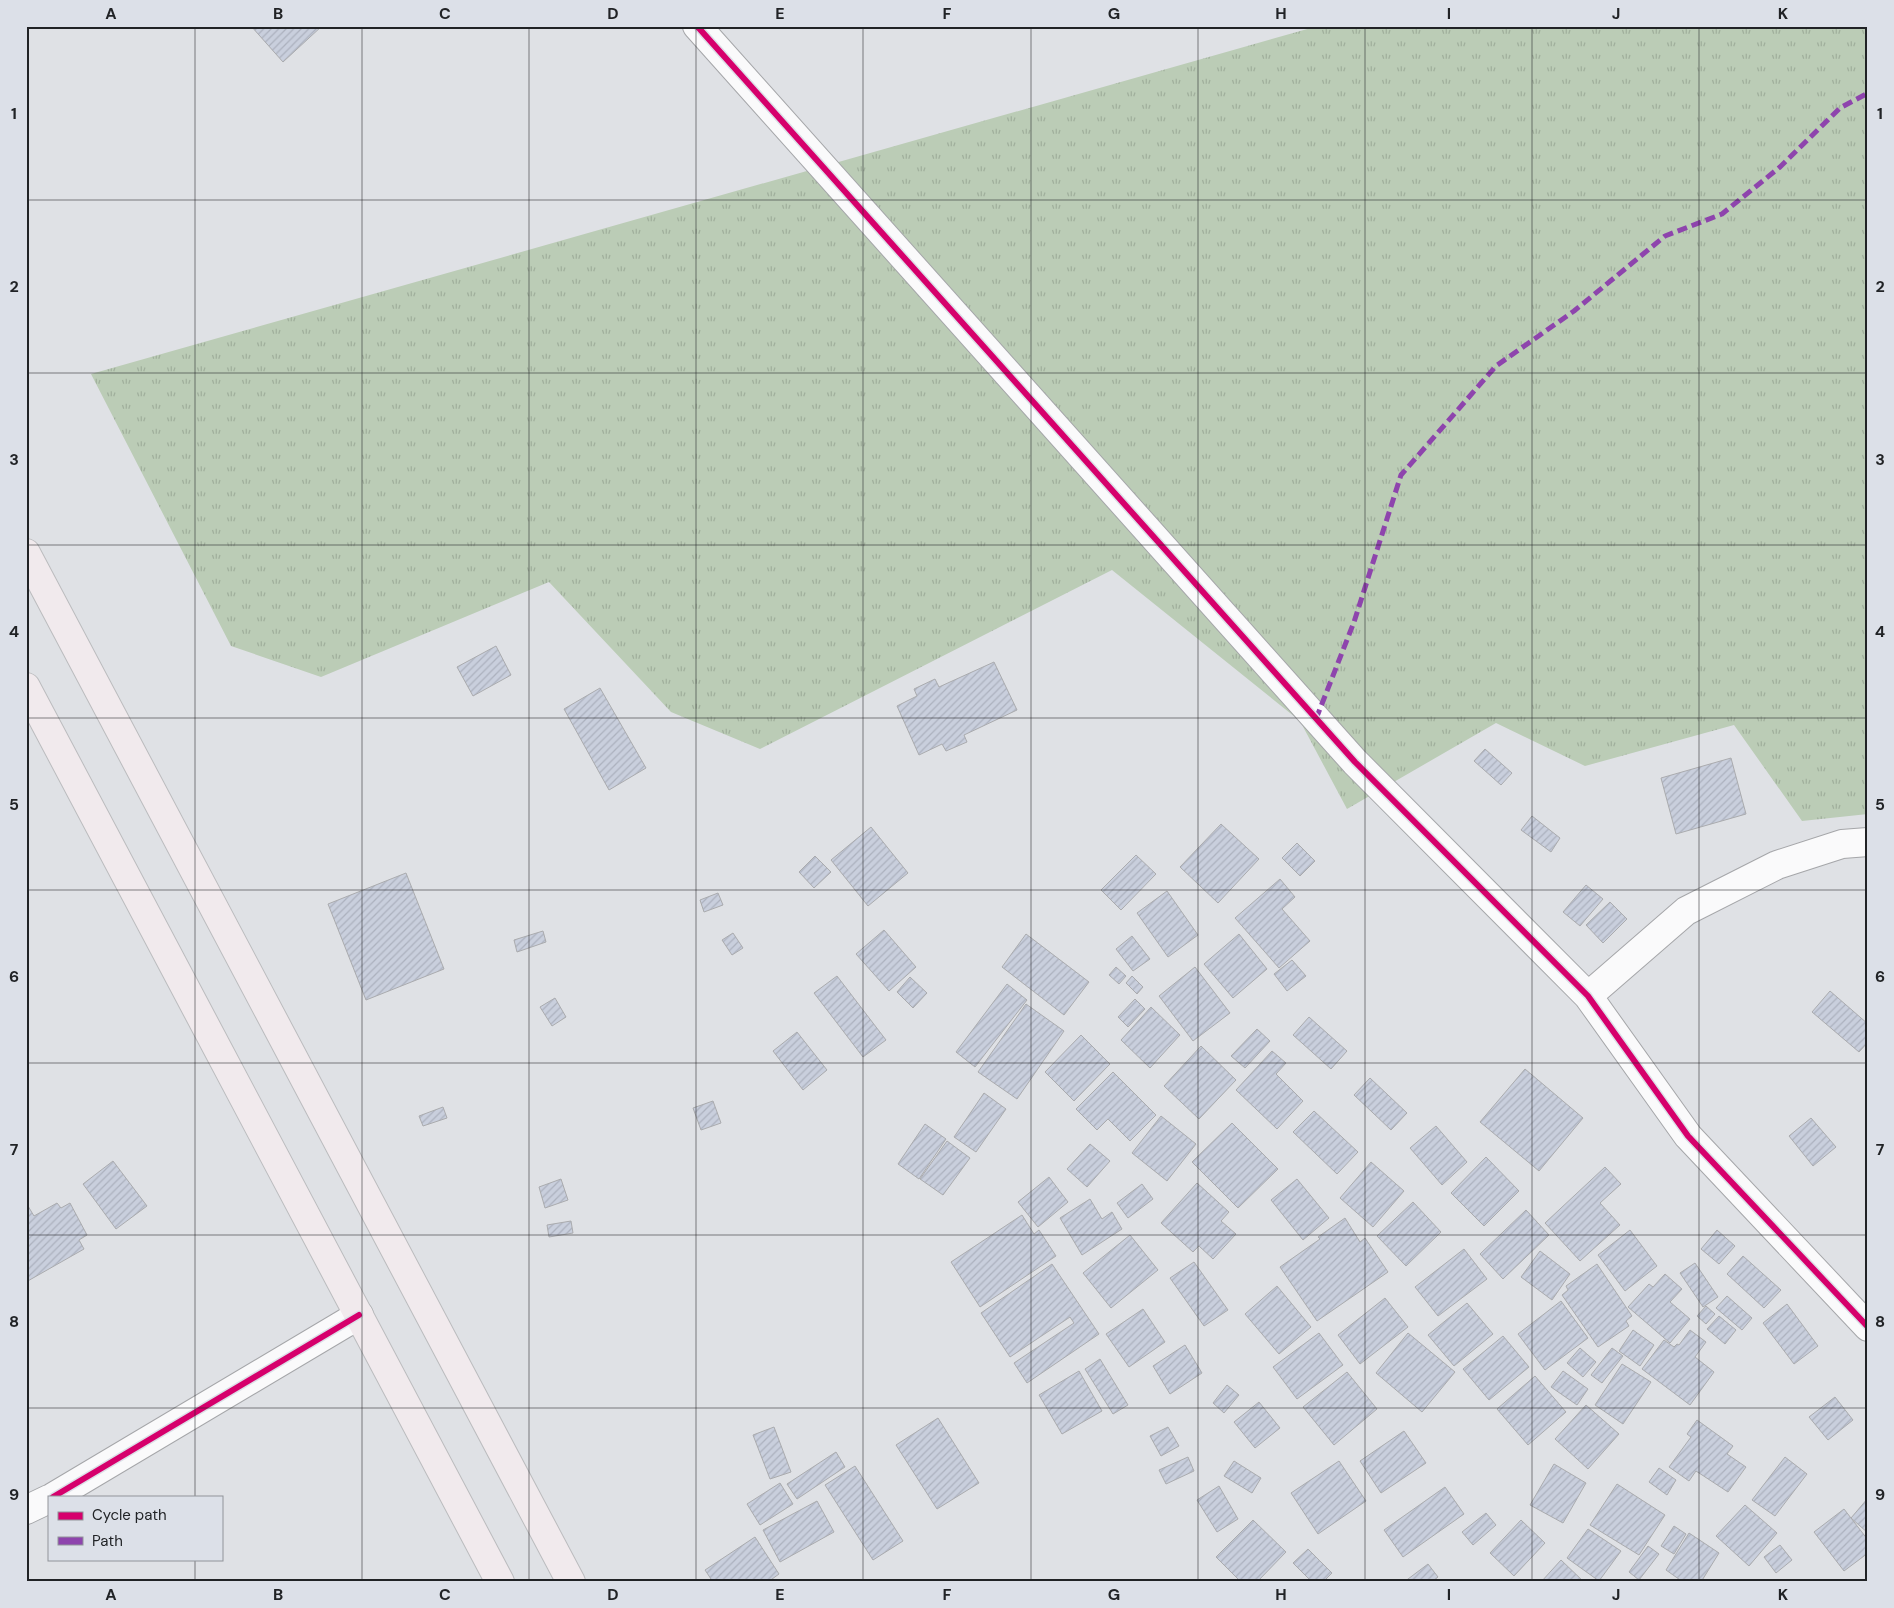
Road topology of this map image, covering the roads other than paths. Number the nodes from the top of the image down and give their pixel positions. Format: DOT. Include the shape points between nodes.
graph roads {
  1 [pos="697,26"];
  2 [pos="26,553"];
  3 [pos="26,687"];
  4 [pos="1868,842"];
  5 [pos="1588,996"];
  6 [pos="359,1314"];
  7 [pos="1868,1327"];
  8 [pos="54,1496"];
  9 [pos="48,1499"];
  10 [pos="26,1510"];
  11 [pos="500,1582"];
  12 [pos="571,1582"];
  1 -- 5 [label="street" via="1355,762"];
  2 -- 12 [label="main road"];
  3 -- 6 [label="main road"];
  4 -- 5 [label="street" via="1842,844 1777,865 1686,911"];
  5 -- 7 [label="street" via="1688,1136"];
  6 -- 8 [label="street"];
  6 -- 11 [label="main road"];
  9 -- 10 [label="street"];
}
